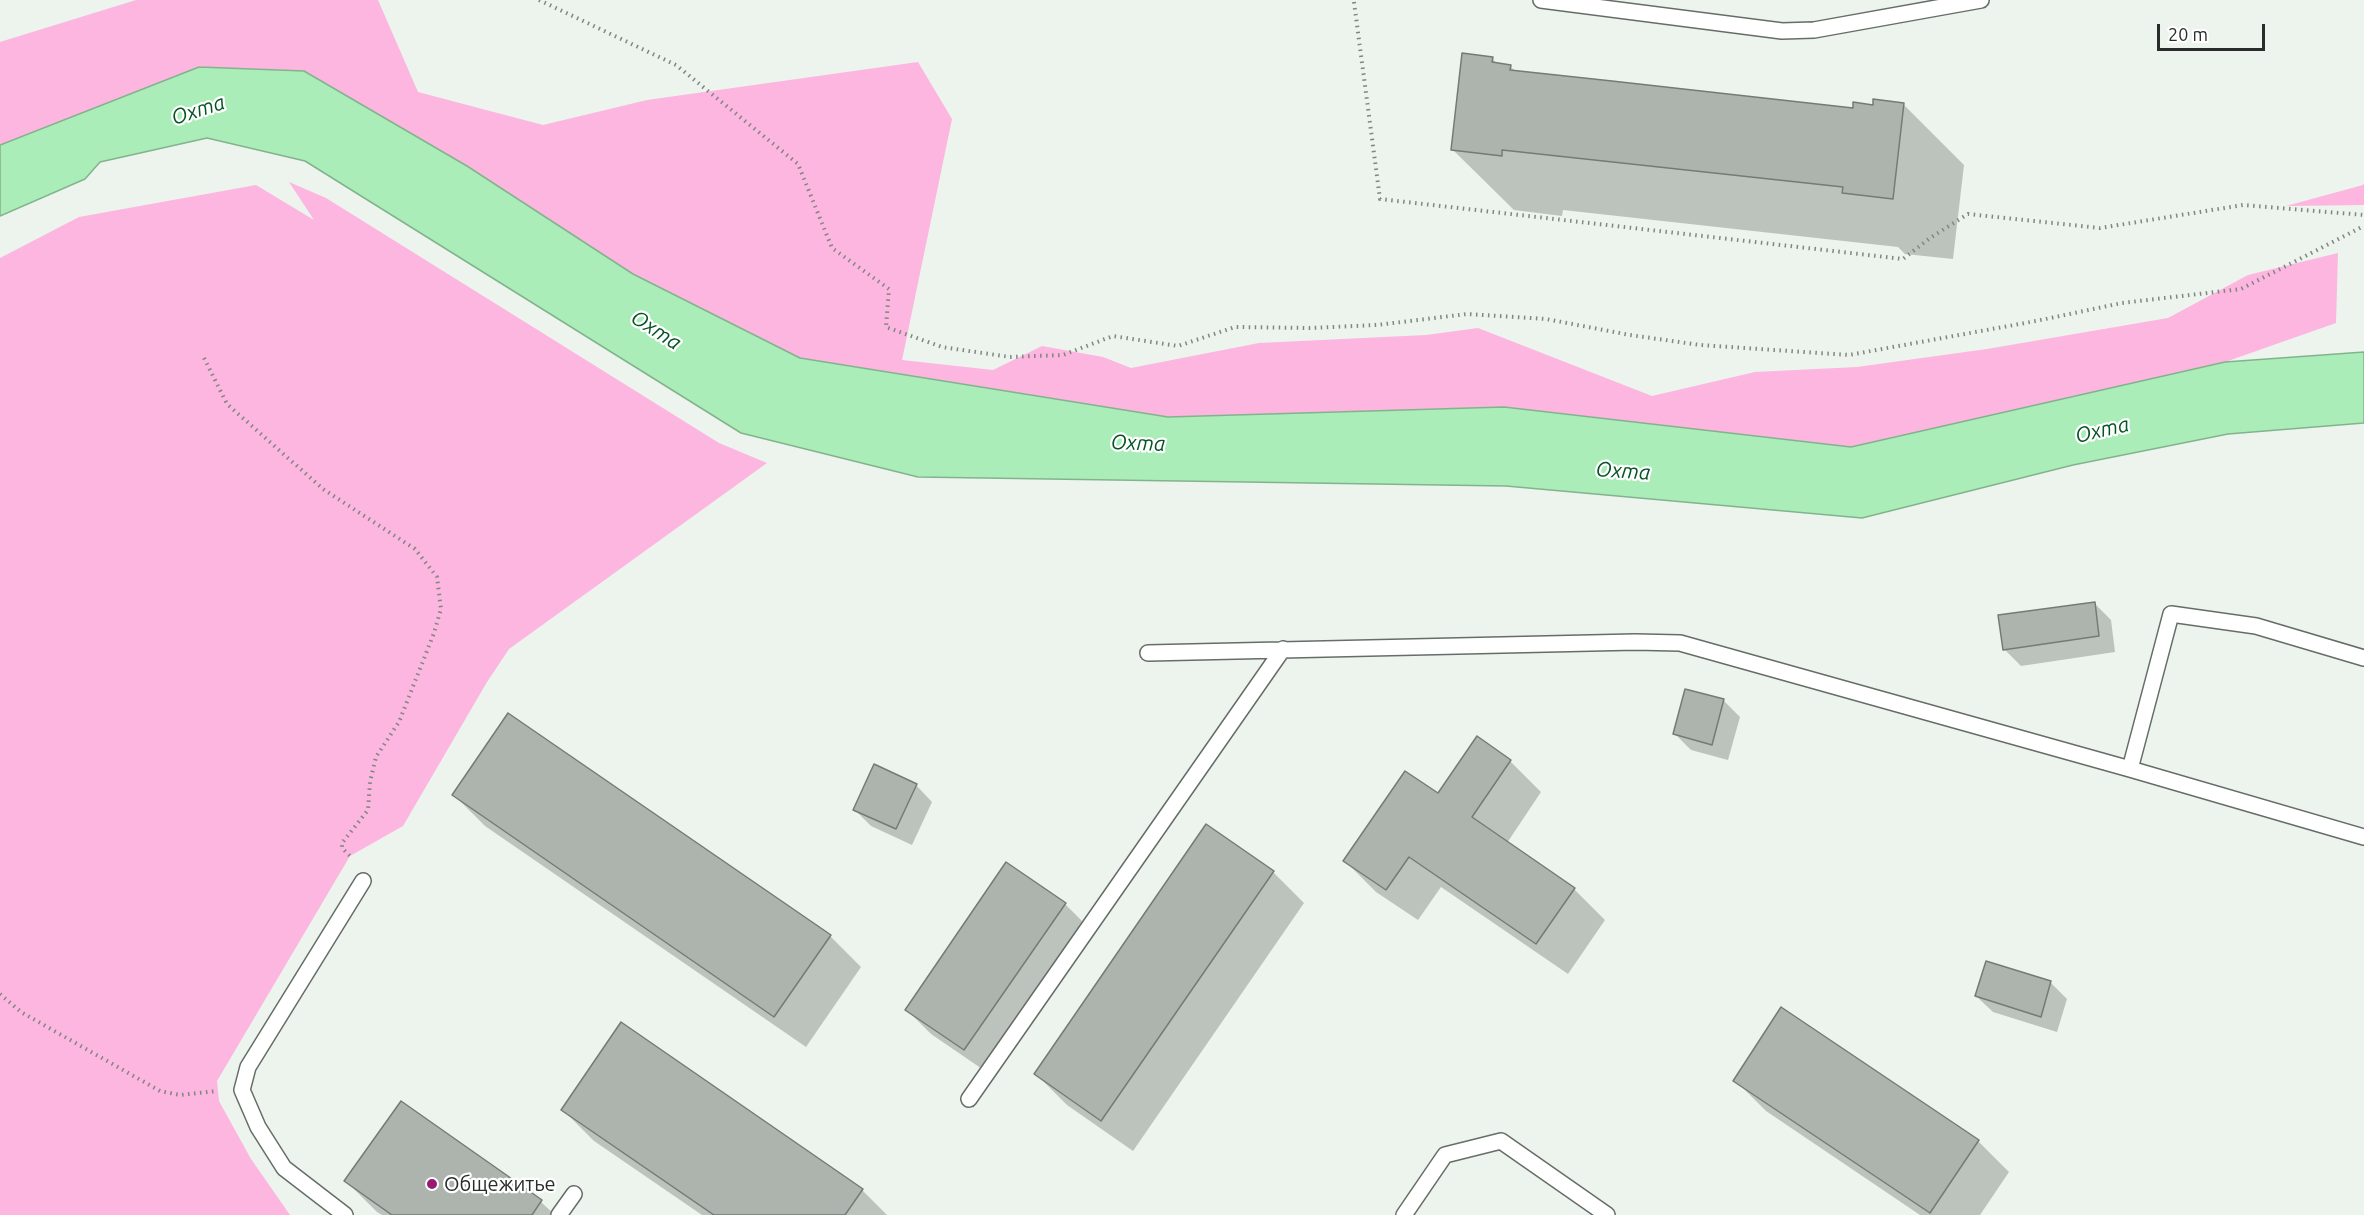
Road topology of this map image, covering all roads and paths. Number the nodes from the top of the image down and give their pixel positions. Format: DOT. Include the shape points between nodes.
graph roads {
  1 [pos="539,0"];
  2 [pos="1541,0"];
  3 [pos="1981,0"];
  4 [pos="1354,2"];
  5 [pos="2364,214"];
  6 [pos="2364,226"];
  7 [pos="204,358"];
  8 [pos="1282,650"];
  9 [pos="1148,653"];
  10 [pos="2364,658"];
  11 [pos="2130,769"];
  12 [pos="2364,837"];
  13 [pos="363,881"];
  14 [pos="0,994"];
  15 [pos="242,1090"];
  16 [pos="969,1098"];
  17 [pos="574,1194"];
  18 [pos="345,1215"];
  19 [pos="559,1215"];
  20 [pos="1404,1215"];
  21 [pos="1607,1215"];
  1 -- 6 [label="path" via="676,65 798,164 832,248 889,289 886,327 942,347 1010,357 1063,355 1113,336 1178,346 1235,327 1377,325 1467,314 1546,319 1700,345 1849,355 2122,303 2241,289"];
  2 -- 3 [label="lane" via="1782,31 1814,30"];
  4 -- 5 [label="path" via="1380,200 1903,259 1968,214 2100,228 2243,205"];
  7 -- 13 [label="path" via="227,404 323,489 415,549 437,578 441,609 434,633 399,722 376,757 368,810 342,843 342,848 361,865"];
  8 -- 9 [label="lane"];
  8 -- 11 [label="lane" via="1680,643"];
  8 -- 16 [label="lane"];
  10 -- 11 [label="lane" via="2256,626 2171,614"];
  11 -- 12 [label="lane"];
  13 -- 15 [label="lane" via="248,1067"];
  14 -- 15 [label="path" via="21,1012 160,1091 180,1095"];
  15 -- 18 [label="lane" via="258,1127 284,1168"];
  17 -- 19 [label="lane"];
  20 -- 21 [label="lane" via="1445,1155 1502,1141"];
}
